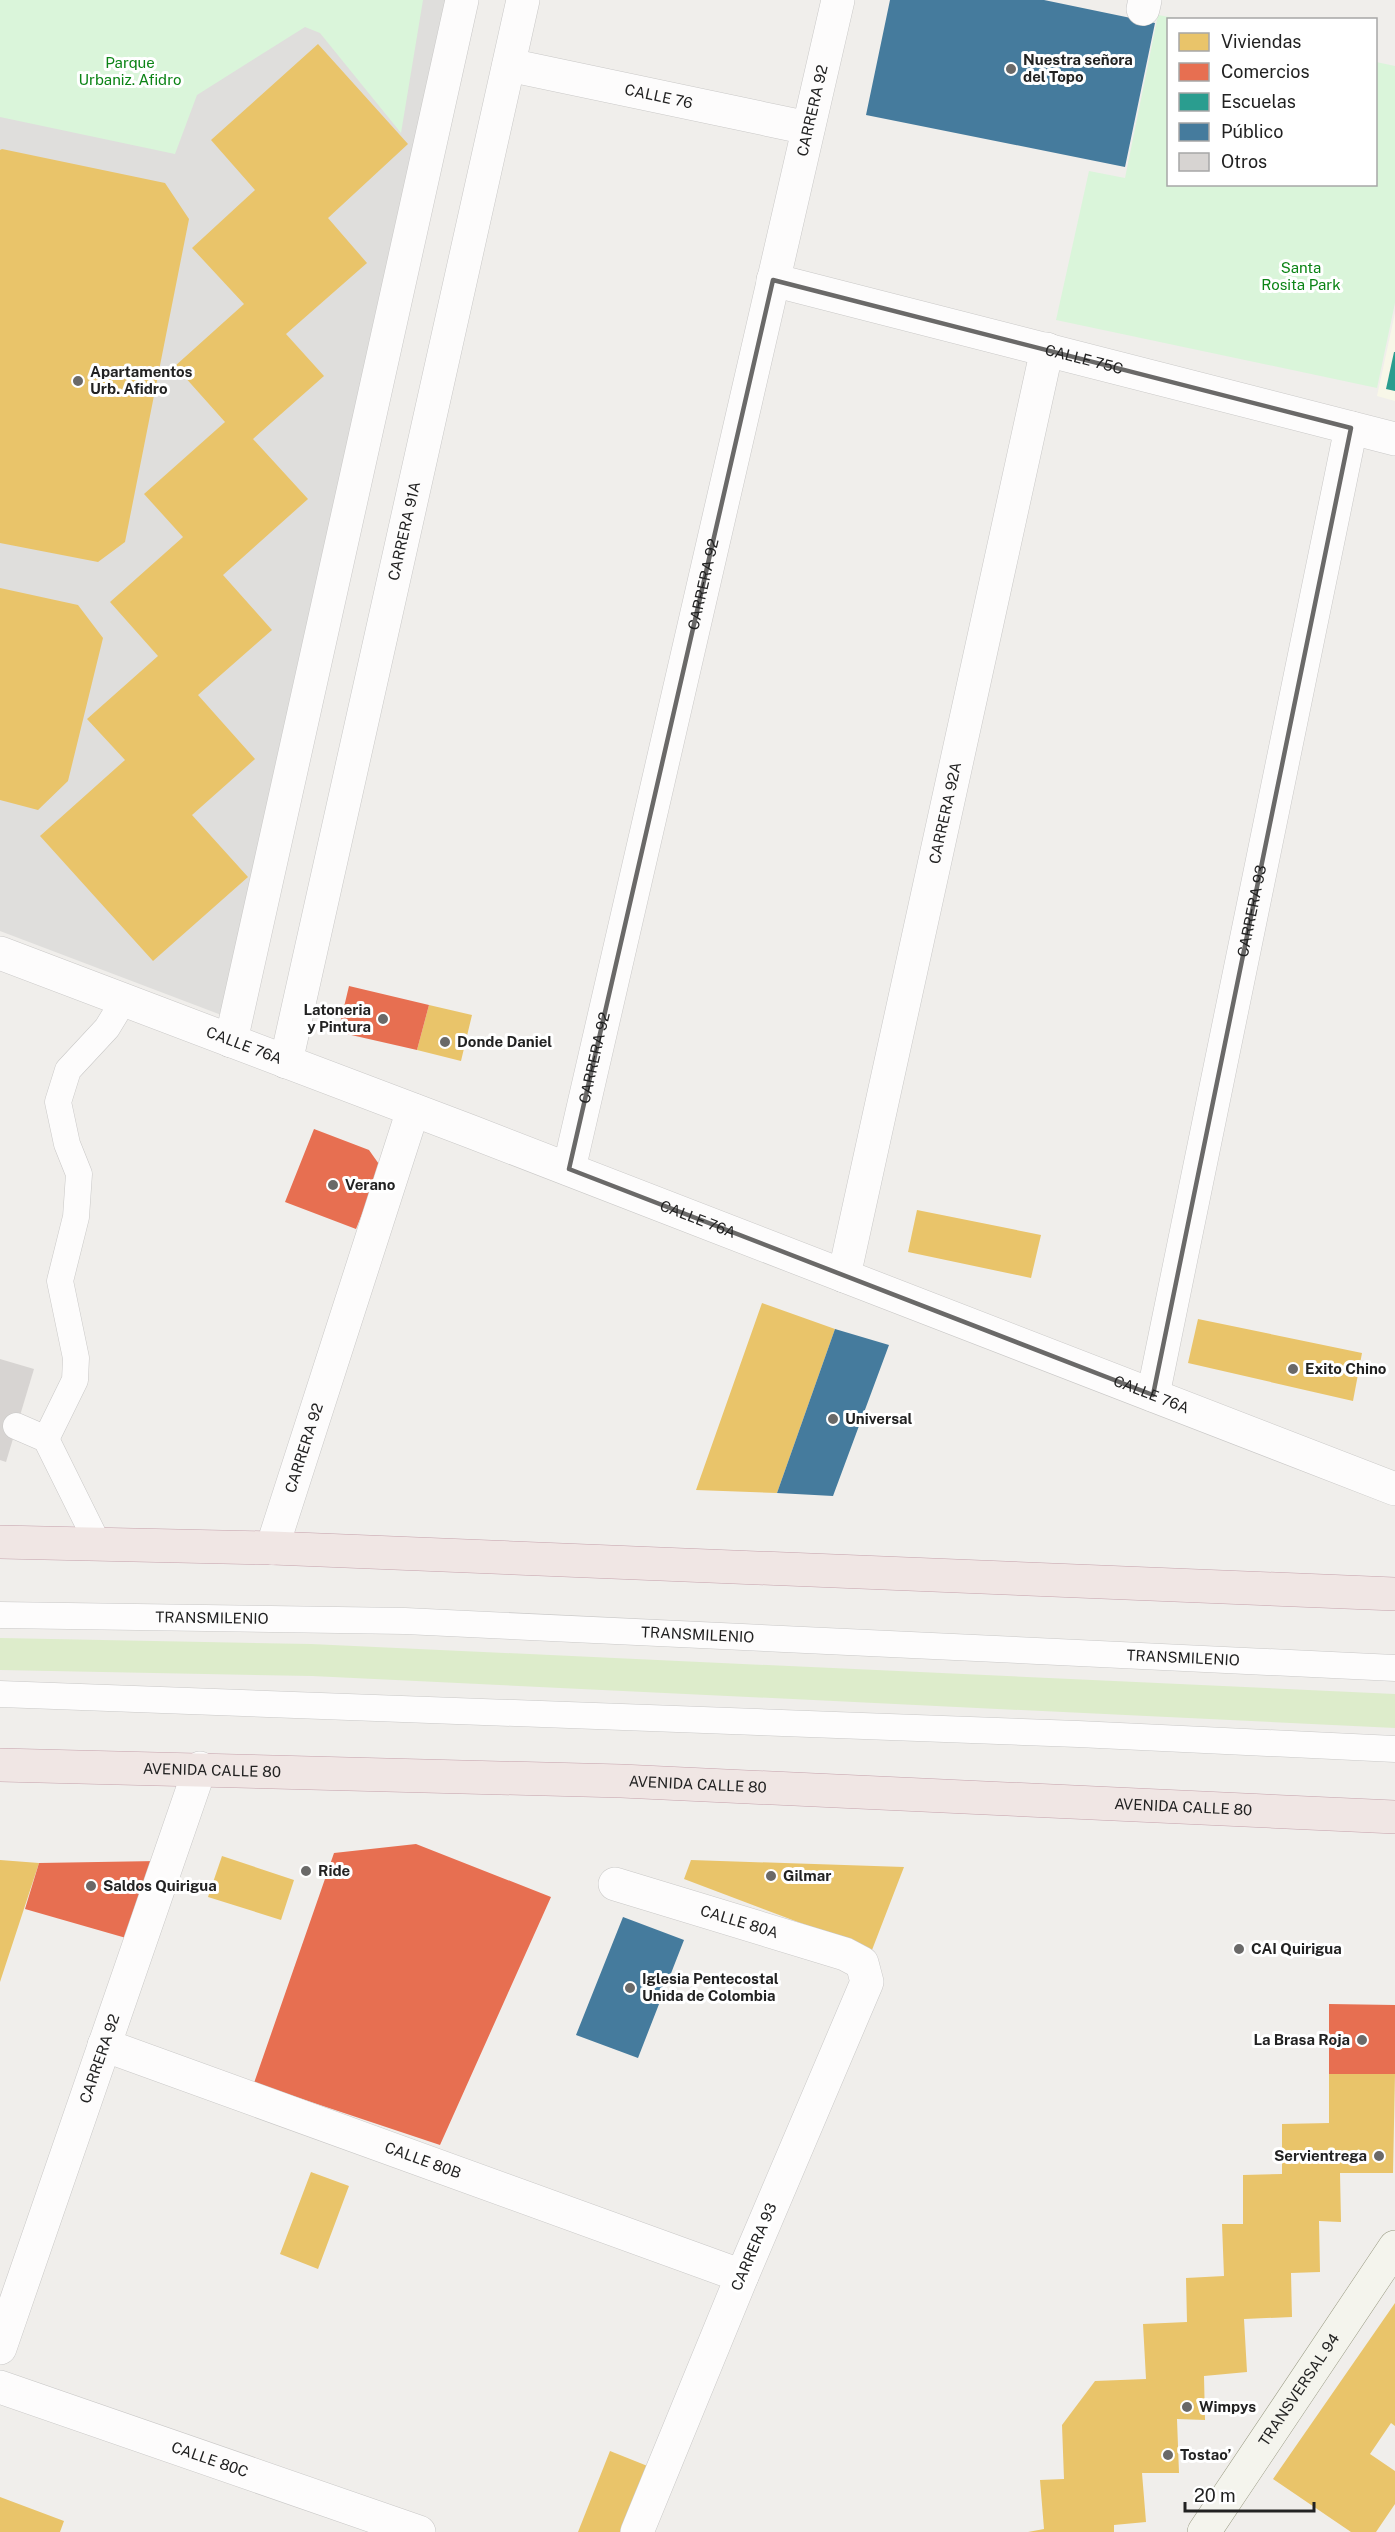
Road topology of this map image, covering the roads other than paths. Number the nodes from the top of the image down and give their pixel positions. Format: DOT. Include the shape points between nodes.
graph roads {
  1 [pos="462,0"];
  2 [pos="523,0"];
  3 [pos="838,0"];
  4 [pos="509,65"];
  5 [pos="808,128"];
  6 [pos="774,280"];
  7 [pos="1047,349"];
  8 [pos="1351,428"];
  9 [pos="1395,439"];
  10 [pos="0,953"];
  11 [pos="124,1000"];
  12 [pos="231,1041"];
  13 [pos="286,1062"];
  14 [pos="413,1110"];
  15 [pos="569,1169"];
  16 [pos="844,1276"];
  17 [pos="1153,1395"];
  18 [pos="16,1426"];
  19 [pos="46,1439"];
  20 [pos="1395,1489"];
  21 [pos="0,1542"];
  22 [pos="98,1544"];
  23 [pos="272,1548"];
  24 [pos="1395,1594"];
  25 [pos="0,1615"];
  26 [pos="1395,1668"];
  27 [pos="0,1694"];
  28 [pos="1395,1749"];
  29 [pos="0,1765"];
  30 [pos="200,1768"];
  31 [pos="1391,1819"];
  32 [pos="615,1884"];
  33 [pos="862,1964"];
  34 [pos="104,2045"];
  35 [pos="1395,2247"];
  36 [pos="742,2276"];
  37 [pos="0,2348"];
  38 [pos="0,2387"];
  39 [pos="419,2532"];
  40 [pos="637,2532"];
  41 [pos="1204,2532"];
  1 -- 12 [label="street"];
  2 -- 4 [label="street, CARRERA 91A"];
  3 -- 5 [label="street, CARRERA 92"];
  4 -- 5 [label="street, CALLE 76"];
  4 -- 13 [label="street, CARRERA 91A"];
  5 -- 6 [label="street, CARRERA 92"];
  6 -- 7 [label="street, CALLE 75C"];
  6 -- 15 [label="street, CARRERA 92"];
  7 -- 8 [label="street, CALLE 75C"];
  7 -- 16 [label="street, CARRERA 92A"];
  8 -- 9 [label="street, CALLE 75C"];
  8 -- 17 [label="street, CARRERA 93"];
  10 -- 11 [label="street, CALLE 76A"];
  11 -- 12 [label="street, CALLE 76A"];
  11 -- 19 [label="lane" via="107,1028 68,1070 58,1102 67,1144 79,1174 76,1217 60,1281 76,1358 75,1380"];
  12 -- 13 [label="street, CALLE 76A"];
  13 -- 14 [label="street, CALLE 76A"];
  14 -- 15 [label="street, CALLE 76A"];
  14 -- 23 [label="street, CARRERA 92"];
  15 -- 16 [label="street, CALLE 76A"];
  16 -- 17 [label="street, CALLE 76A"];
  17 -- 20 [label="street, CALLE 76A"];
  18 -- 19 [label="lane"];
  19 -- 22 [label="lane"];
  21 -- 22 [label="highway"];
  22 -- 23 [label="highway"];
  23 -- 24 [label="highway"];
  25 -- 26 [label="lane, TRANSMILENIO" via="405,1621"];
  27 -- 28 [label="lane"];
  29 -- 30 [label="highway, AVENIDA CALLE 80"];
  30 -- 31 [label="highway, AVENIDA CALLE 80" via="633,1781"];
  30 -- 34 [label="street, CARRERA 92"];
  32 -- 33 [label="street, CALLE 80A" via="845,1954"];
  33 -- 36 [label="street, CARRERA 93" via="867,1982"];
  34 -- 36 [label="street, CALLE 80B"];
  34 -- 37 [label="street, CARRERA 92"];
  35 -- 41 [label="main road, TRANSVERSAL 94"];
  36 -- 40 [label="street, CARRERA 93"];
  38 -- 39 [label="street, CALLE 80C"];
}
